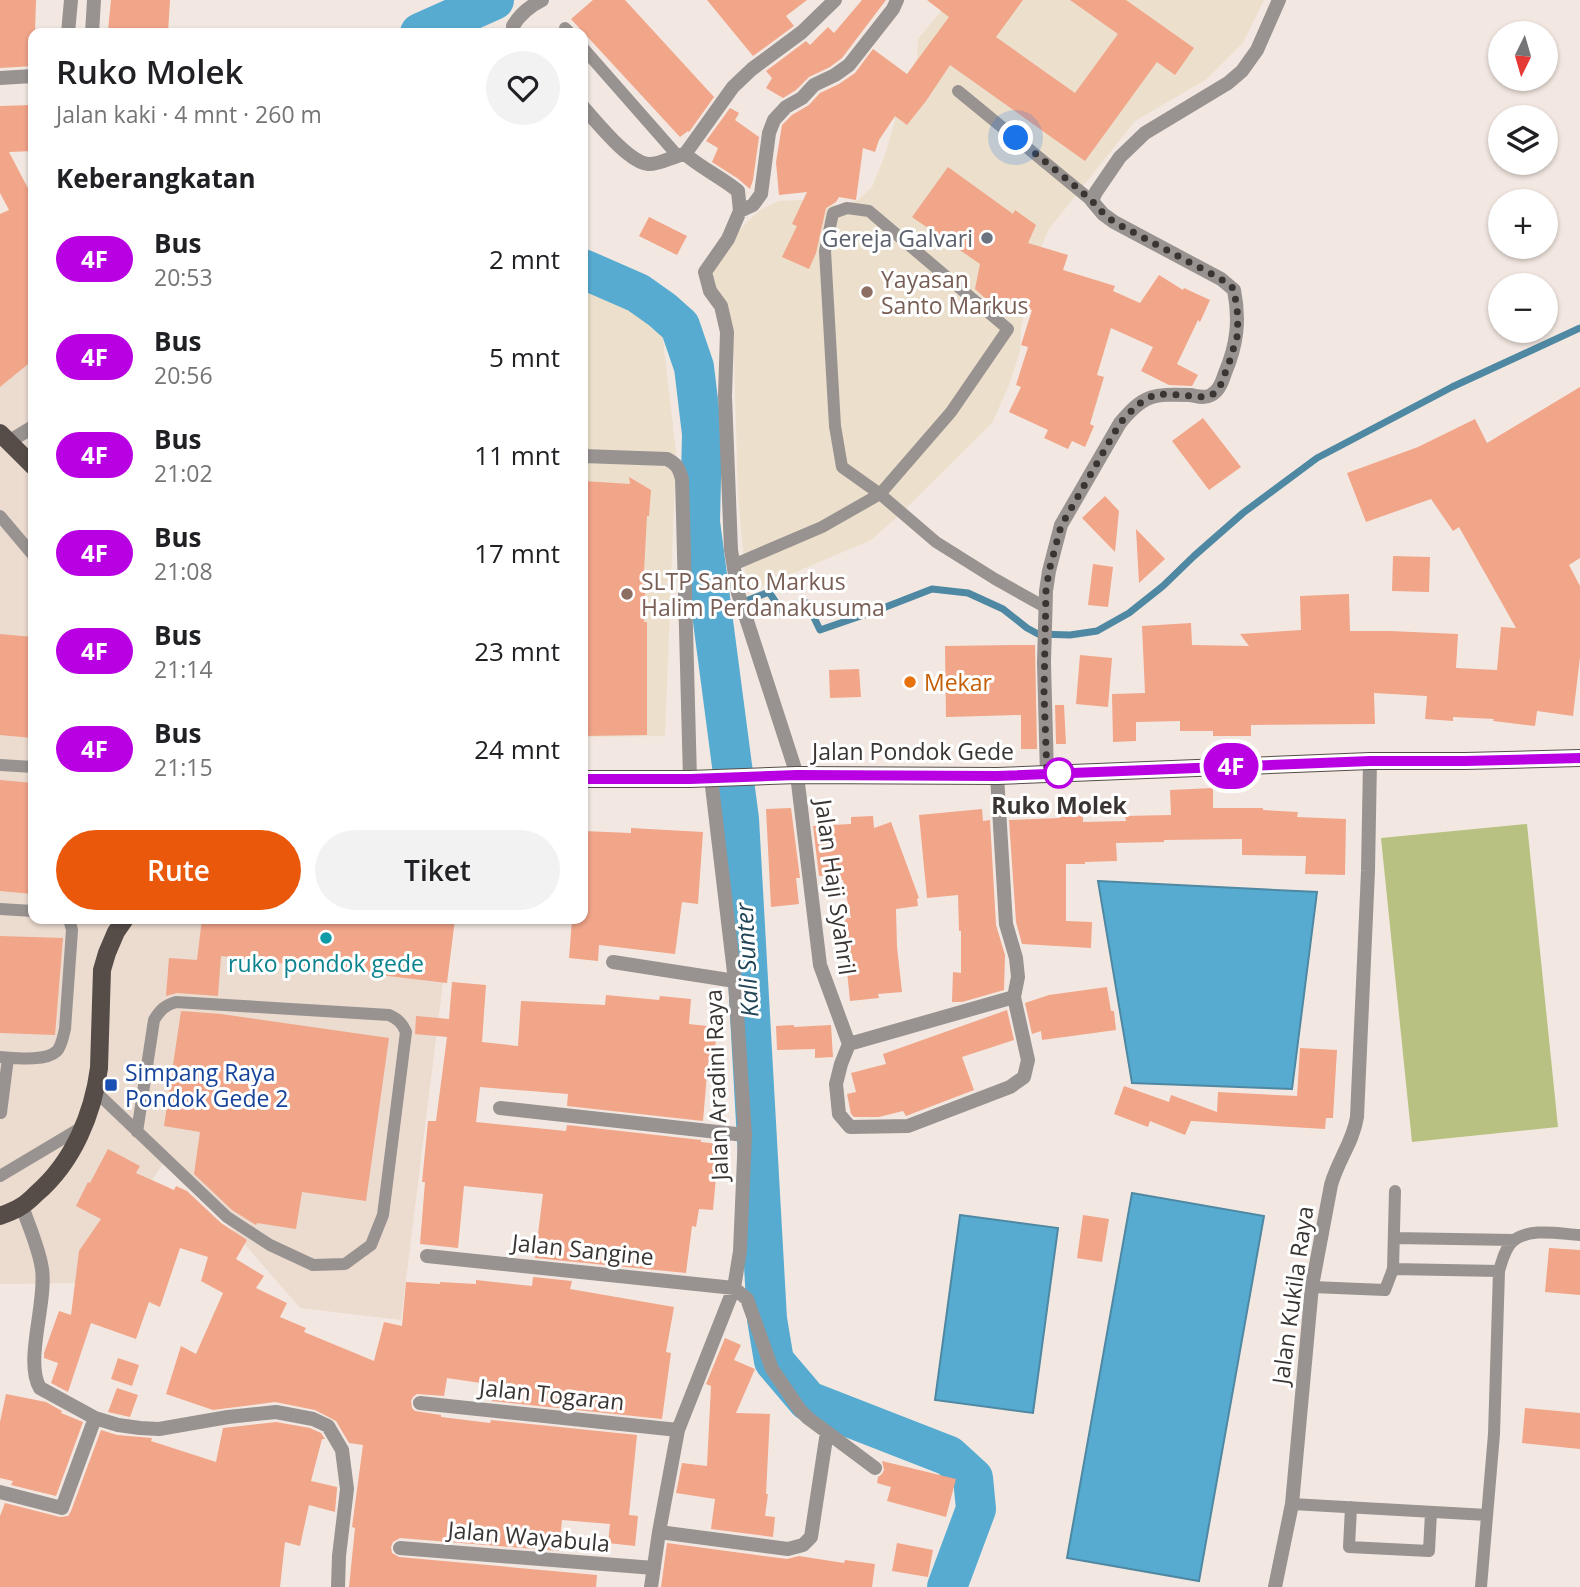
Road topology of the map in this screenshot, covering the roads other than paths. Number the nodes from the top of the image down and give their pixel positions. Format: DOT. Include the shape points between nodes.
graph roads {
  1 [pos="94,0"];
  2 [pos="541,0"];
  3 [pos="835,0"];
  4 [pos="897,0"];
  5 [pos="1279,0"];
  6 [pos="71,6"];
  7 [pos="93,17"];
  8 [pos="69,28"];
  9 [pos="92,28"];
  10 [pos="513,28"];
  11 [pos="588,53"];
  12 [pos="28,76"];
  13 [pos="0,78"];
  14 [pos="958,91"];
  15 [pos="588,112"];
  16 [pos="681,155"];
  17 [pos="1092,201"];
  18 [pos="740,211"];
  19 [pos="28,429"];
  20 [pos="4,437"];
  21 [pos="588,456"];
  22 [pos="28,461"];
  23 [pos="880,494"];
  24 [pos="0,516"];
  25 [pos="28,549"];
  26 [pos="733,565"];
  27 [pos="1045,607"];
  28 [pos="1580,758"];
  29 [pos="1370,761"];
  30 [pos="0,765"];
  31 [pos="28,768"];
  32 [pos="1047,774"];
  33 [pos="797,775"];
  34 [pos="997,776"];
  35 [pos="718,778"];
  36 [pos="588,779"];
  37 [pos="690,779"];
  38 [pos="0,909"];
  39 [pos="28,911"];
  40 [pos="70,924"];
  41 [pos="122,924"];
  42 [pos="613,962"];
  43 [pos="735,981"];
  44 [pos="1014,997"];
  45 [pos="849,1044"];
  46 [pos="4,1058"];
  47 [pos="95,1091"];
  48 [pos="500,1108"];
  49 [pos="1,1112"];
  50 [pos="84,1126"];
  51 [pos="137,1132"];
  52 [pos="745,1135"];
  53 [pos="0,1176"];
  54 [pos="1395,1191"];
  55 [pos="22,1206"];
  56 [pos="0,1216"];
  57 [pos="1580,1235"];
  58 [pos="1394,1238"];
  59 [pos="1514,1240"];
  60 [pos="428,1256"];
  61 [pos="1393,1269"];
  62 [pos="1499,1271"];
  63 [pos="1312,1287"];
  64 [pos="734,1288"];
  65 [pos="420,1403"];
  66 [pos="95,1418"];
  67 [pos="678,1430"];
  68 [pos="827,1432"];
  69 [pos="875,1468"];
  70 [pos="0,1492"];
  71 [pos="1292,1504"];
  72 [pos="1351,1507"];
  73 [pos="1431,1512"];
  74 [pos="1487,1515"];
  75 [pos="659,1532"];
  76 [pos="400,1548"];
  77 [pos="654,1568"];
  78 [pos="338,1587"];
  79 [pos="651,1587"];
  80 [pos="1275,1587"];
  81 [pos="1481,1587"];
  1 -- 7 [label="street"];
  2 -- 10 [label="street" via="515,21"];
  3 -- 16 [label="street" via="733,87"];
  4 -- 18 [label="street, Jalan Haji Syahril" via="849,65 814,85 774,120 761,194 753,205"];
  5 -- 17 [label="street" via="1242,71 1145,133 1121,157"];
  6 -- 7 [label="street"];
  6 -- 8 [label="street"];
  7 -- 9 [label="street"];
  11 -- 16 [label="lane"];
  12 -- 13 [label="street"];
  14 -- 17 [label="lane"];
  15 -- 16 [label="street" via="636,160 657,163"];
  16 -- 18 [label="street" via="738,191"];
  17 -- 27 [label="street" via="1114,222 1234,289 1237,337 1219,389 1212,395 1154,395 1120,423 1061,526"];
  18 -- 26 [label="street, Jalan Haji Syahril" via="728,239 705,272 727,332 725,396"];
  19 -- 20 [label="street"];
  20 -- 22 [label="main road"];
  21 -- 37 [label="street" via="667,459 679,468"];
  23 -- 23 [label="lane" via="951,411 1008,329 869,211 847,208 833,214 825,251 835,426 842,467"];
  23 -- 26 [label="lane" via="822,527"];
  23 -- 27 [label="lane" via="936,542"];
  24 -- 25 [label="lane"];
  26 -- 33 [label="street, Jalan Haji Syahril"];
  27 -- 32 [label="street"];
  28 -- 29 [label="main road, Jalan Pondok Gede"];
  29 -- 32 [label="main road, Jalan Pondok Gede"];
  29 -- 63 [label="street, Jalan Kukila Raya" via="1357,1117 1350,1143 1335,1169"];
  30 -- 31 [label="lane"];
  32 -- 34 [label="main road, Jalan Pondok Gede"];
  33 -- 34 [label="main road, Jalan Pondok Gede"];
  33 -- 35 [label="main road, Jalan Pondok Gede"];
  33 -- 45 [label="street, Jalan Haji Syahril" via="820,965"];
  34 -- 44 [label="street" via="1006,924 1018,976"];
  35 -- 37 [label="main road, Jalan Pondok Gede"];
  35 -- 43 [label="street, Jalan Aradini Raya"];
  36 -- 37 [label="main road, Jalan Pondok Gede"];
  38 -- 39 [label="lane"];
  40 -- 46 [label="lane" via="62,1041 49,1055"];
  41 -- 47 [label="main road" via="102,970"];
  42 -- 43 [label="street"];
  43 -- 52 [label="street, Jalan Aradini Raya"];
  44 -- 45 [label="street"];
  44 -- 45 [label="street" via="1028,1060 1024,1077 1010,1087 908,1126 850,1127 839,1114 836,1084"];
  46 -- 49 [label="lane"];
  47 -- 50 [label="main road"];
  47 -- 51 [label="lane"];
  48 -- 52 [label="street"];
  50 -- 53 [label="lane"];
  50 -- 55 [label="main road" via="69,1156"];
  51 -- 51 [label="lane" via="154,1020 167,1004 389,1015 398,1019 406,1032 383,1215 371,1245 345,1264 313,1265 270,1245 227,1217"];
  52 -- 64 [label="street, Jalan Aradini Raya"];
  54 -- 58 [label="lane"];
  55 -- 56 [label="main road"];
  55 -- 66 [label="street" via="42,1269 36,1382 45,1392"];
  57 -- 59 [label="lane" via="1531,1233"];
  58 -- 59 [label="lane"];
  58 -- 61 [label="lane"];
  59 -- 62 [label="lane"];
  60 -- 64 [label="street, Jalan Sangine"];
  61 -- 62 [label="lane"];
  61 -- 63 [label="lane" via="1385,1290"];
  62 -- 74 [label="lane"];
  63 -- 71 [label="street, Jalan Kukila Raya"];
  64 -- 67 [label="street, Jalan Aradini Raya"];
  64 -- 68 [label="street" via="747,1299 772,1369 800,1410"];
  65 -- 67 [label="street, Jalan Togaran"];
  66 -- 70 [label="street" via="62,1508"];
  66 -- 78 [label="street" via="159,1429 282,1412 328,1426 342,1450 347,1489"];
  67 -- 75 [label="street, Jalan Aradini Raya"];
  68 -- 69 [label="street"];
  68 -- 75 [label="street" via="811,1537 803,1545 788,1549"];
  71 -- 72 [label="lane"];
  71 -- 80 [label="street, Jalan Kukila Raya"];
  72 -- 73 [label="lane"];
  72 -- 73 [label="lane" via="1349,1547 1429,1551"];
  73 -- 74 [label="lane"];
  74 -- 81 [label="lane"];
  75 -- 77 [label="street, Jalan Aradini Raya"];
  76 -- 77 [label="street, Jalan Wayabula"];
  77 -- 79 [label="street, Jalan Aradini Raya"];
}
